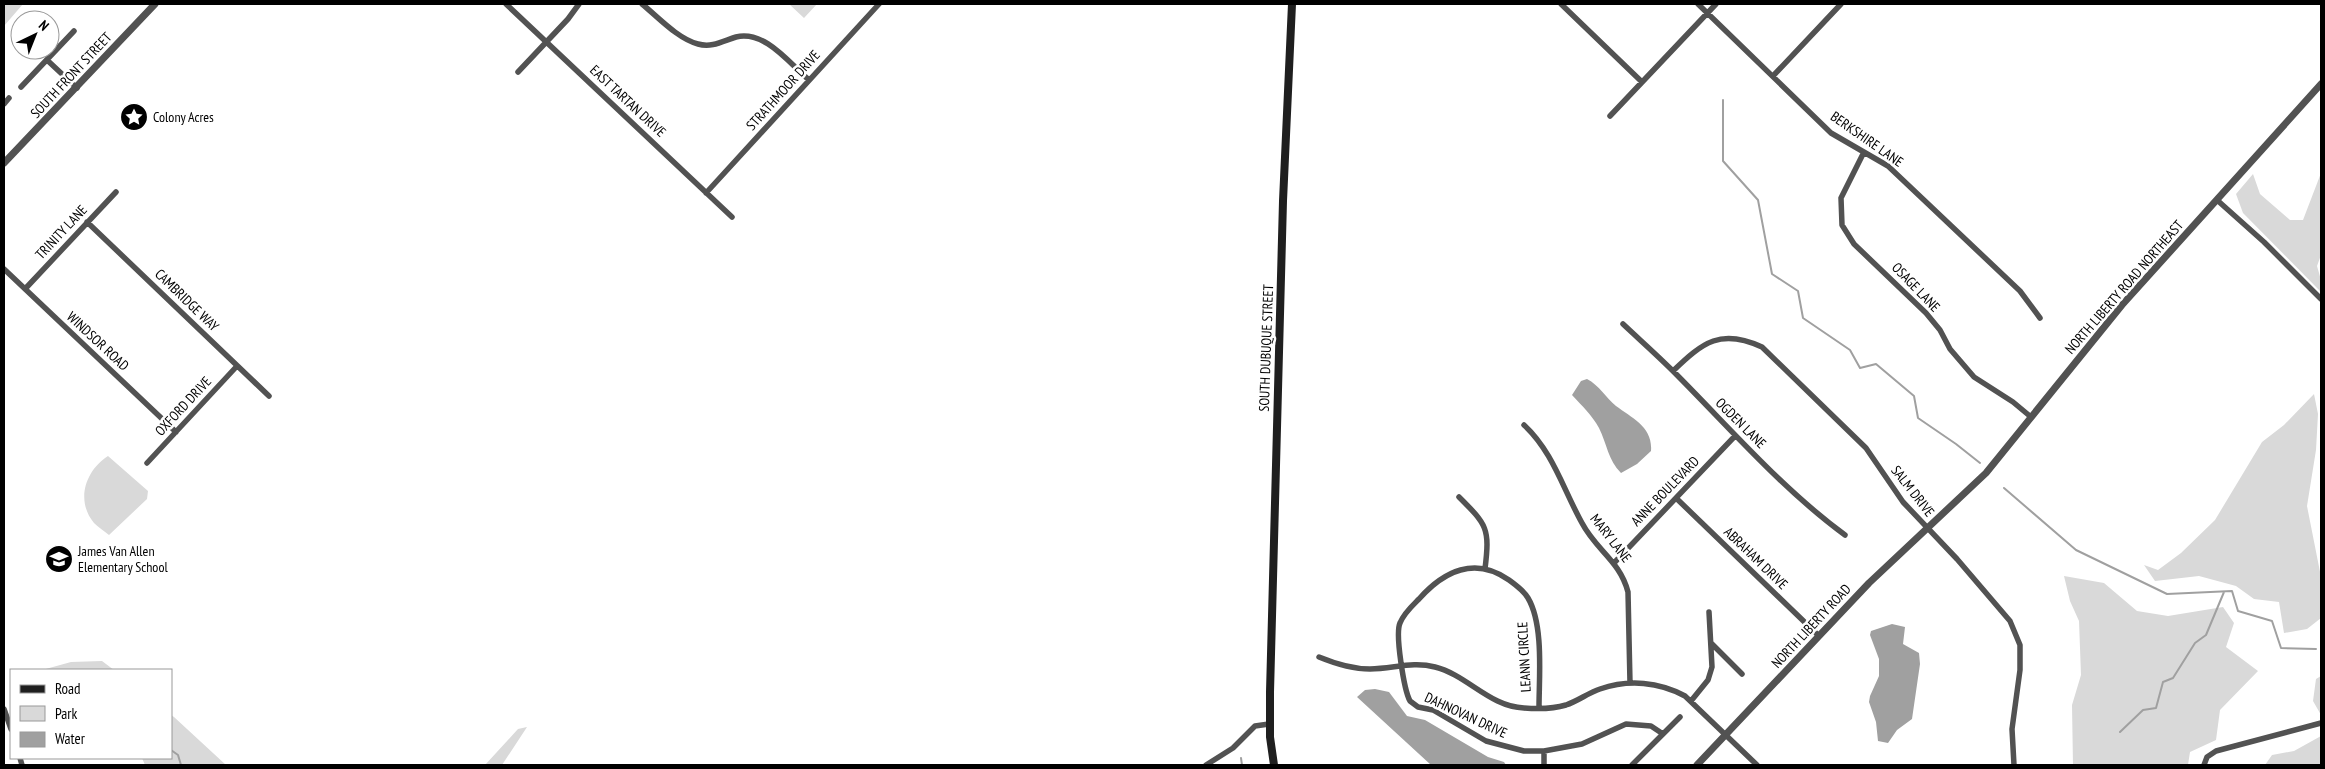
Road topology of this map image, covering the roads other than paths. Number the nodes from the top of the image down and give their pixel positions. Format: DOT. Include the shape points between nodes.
graph roads {
  1 [pos="155,4"];
  2 [pos="506,4"];
  3 [pos="579,4"];
  4 [pos="642,4"];
  5 [pos="878,4"];
  6 [pos="1292,4"];
  7 [pos="1561,4"];
  8 [pos="1698,4"];
  9 [pos="1716,4"];
  10 [pos="1841,4"];
  11 [pos="1707,13"];
  12 [pos="74,31"];
  13 [pos="546,42"];
  14 [pos="60,46"];
  15 [pos="47,60"];
  16 [pos="518,72"];
  17 [pos="1773,76"];
  18 [pos="809,80"];
  19 [pos="1642,82"];
  20 [pos="2321,84"];
  21 [pos="21,87"];
  22 [pos="77,88"];
  23 [pos="9,98"];
  24 [pos="4,104"];
  25 [pos="1610,116"];
  26 [pos="1864,152"];
  27 [pos="4,164"];
  28 [pos="116,192"];
  29 [pos="706,193"];
  30 [pos="2217,200"];
  31 [pos="732,217"];
  32 [pos="87,222"];
  33 [pos="4,269"];
  34 [pos="25,289"];
  35 [pos="2321,299"];
  36 [pos="2040,318"];
  37 [pos="1623,324"];
  38 [pos="237,366"];
  39 [pos="1673,371"];
  40 [pos="269,396"];
  41 [pos="2031,418"];
  42 [pos="1524,425"];
  43 [pos="176,432"];
  44 [pos="1735,436"];
  45 [pos="147,463"];
  46 [pos="1459,497"];
  47 [pos="1676,498"];
  48 [pos="1949,510"];
  49 [pos="1927,530"];
  50 [pos="1845,535"];
  51 [pos="1614,562"];
  52 [pos="1485,569"];
  53 [pos="1710,612"];
  54 [pos="1819,636"];
  55 [pos="1711,643"];
  56 [pos="1319,657"];
  57 [pos="1403,664"];
  58 [pos="1742,674"];
  59 [pos="1630,682"];
  60 [pos="1691,701"];
  61 [pos="1539,708"];
  62 [pos="4,709"];
  63 [pos="1680,717"];
  64 [pos="2321,723"];
  65 [pos="1269,724"];
  66 [pos="10,726"];
  67 [pos="1663,734"];
  68 [pos="1726,735"];
  69 [pos="1544,751"];
  70 [pos="1206,765"];
  71 [pos="1274,765"];
  72 [pos="1544,765"];
  73 [pos="1632,765"];
  74 [pos="1697,765"];
  75 [pos="1757,765"];
  76 [pos="2014,765"];
  77 [pos="2204,765"];
  1 -- 22 [label="street, SOUTH FRONT STREET"];
  2 -- 13 [label="street, EAST TARTAN DRIVE"];
  3 -- 13 [label="street"];
  4 -- 18 [label="street" via="683,37 700,45 710,46 737,37 759,38"];
  5 -- 18 [label="street, STRATHMOOR DRIVE"];
  6 -- 65 [label="main road, SOUTH DUBUQUE STREET" via="1283,201"];
  7 -- 19 [label="street"];
  8 -- 11 [label="street, BERKSHIRE LANE"];
  9 -- 11 [label="street"];
  10 -- 17 [label="street"];
  11 -- 17 [label="street, BERKSHIRE LANE"];
  11 -- 19 [label="street"];
  12 -- 14 [label="street"];
  13 -- 16 [label="street"];
  13 -- 29 [label="street, EAST TARTAN DRIVE"];
  15 -- 21 [label="street"];
  15 -- 22 [label="street"];
  17 -- 26 [label="street, BERKSHIRE LANE" via="1831,133"];
  18 -- 29 [label="street, STRATHMOOR DRIVE"];
  19 -- 25 [label="street"];
  20 -- 30 [label="street, NORTH LIBERTY ROAD NORTHEAST"];
  22 -- 27 [label="street, SOUTH FRONT STREET"];
  23 -- 24 [label="street"];
  26 -- 36 [label="street, BERKSHIRE LANE" via="1888,166 2020,291"];
  26 -- 41 [label="street, OSAGE LANE" via="1841,198 1842,225 1854,244 1926,313 1974,377 2014,402"];
  28 -- 32 [label="street, TRINITY LANE"];
  29 -- 31 [label="street, EAST TARTAN DRIVE"];
  30 -- 35 [label="street"];
  30 -- 41 [label="street, NORTH LIBERTY ROAD NORTHEAST" via="2122,305"];
  32 -- 34 [label="street, TRINITY LANE"];
  32 -- 38 [label="street, CAMBRIDGE WAY"];
  33 -- 34 [label="street, WINDSOR ROAD"];
  34 -- 43 [label="street, WINDSOR ROAD"];
  37 -- 39 [label="street, OGDEN LANE"];
  38 -- 40 [label="street, CAMBRIDGE WAY"];
  38 -- 43 [label="street, OXFORD DRIVE"];
  39 -- 44 [label="street, OGDEN LANE"];
  39 -- 49 [label="street, SALM DRIVE" via="1710,341 1734,337 1762,347 1866,448 1903,502"];
  41 -- 48 [label="street, NORTH LIBERTY ROAD NORTHEAST" via="1986,473"];
  42 -- 51 [label="street, MARY LANE" via="1547,451 1582,524"];
  43 -- 45 [label="street, OXFORD DRIVE"];
  44 -- 47 [label="street, ANNE BOULEVARD"];
  44 -- 50 [label="street, OGDEN LANE" via="1822,518"];
  46 -- 52 [label="street" via="1486,531"];
  47 -- 51 [label="street, ANNE BOULEVARD"];
  47 -- 54 [label="street, ABRAHAM DRIVE"];
  48 -- 49 [label="street, NORTH LIBERTY ROAD"];
  49 -- 54 [label="street, NORTH LIBERTY ROAD" via="1869,583"];
  49 -- 76 [label="street, SALM DRIVE" via="2000,607 2020,645 2012,729"];
  51 -- 59 [label="street, MARY LANE" via="1621,571 1628,592"];
  52 -- 57 [label="street, LEANN CIRCLE" via="1458,570 1445,575 1407,611 1398,632"];
  52 -- 61 [label="street, LEANN CIRCLE" via="1518,587 1528,598 1534,613 1538,639"];
  53 -- 55 [label="street"];
  54 -- 68 [label="street, NORTH LIBERTY ROAD"];
  55 -- 58 [label="street"];
  55 -- 60 [label="street" via="1712,668 1708,680"];
  56 -- 57 [label="street" via="1354,668"];
  57 -- 61 [label="street" via="1436,667 1506,704"];
  57 -- 69 [label="street, DAHNOVAN DRIVE" via="1406,694 1418,707 1433,710 1486,741 1505,747"];
  59 -- 60 [label="street" via="1671,689"];
  59 -- 61 [label="street" via="1600,689 1566,705"];
  60 -- 68 [label="street"];
  62 -- 66 [label="street"];
  63 -- 67 [label="street"];
  64 -- 77 [label="street" via="2216,750 2207,757"];
  65 -- 70 [label="street" via="1256,726 1233,748"];
  65 -- 71 [label="main road, SOUTH DUBUQUE STREET"];
  67 -- 69 [label="street, DAHNOVAN DRIVE" via="1651,726 1626,724 1582,744"];
  67 -- 73 [label="street"];
  68 -- 74 [label="street, NORTH LIBERTY ROAD"];
  68 -- 75 [label="street"];
  69 -- 72 [label="street"];
}
